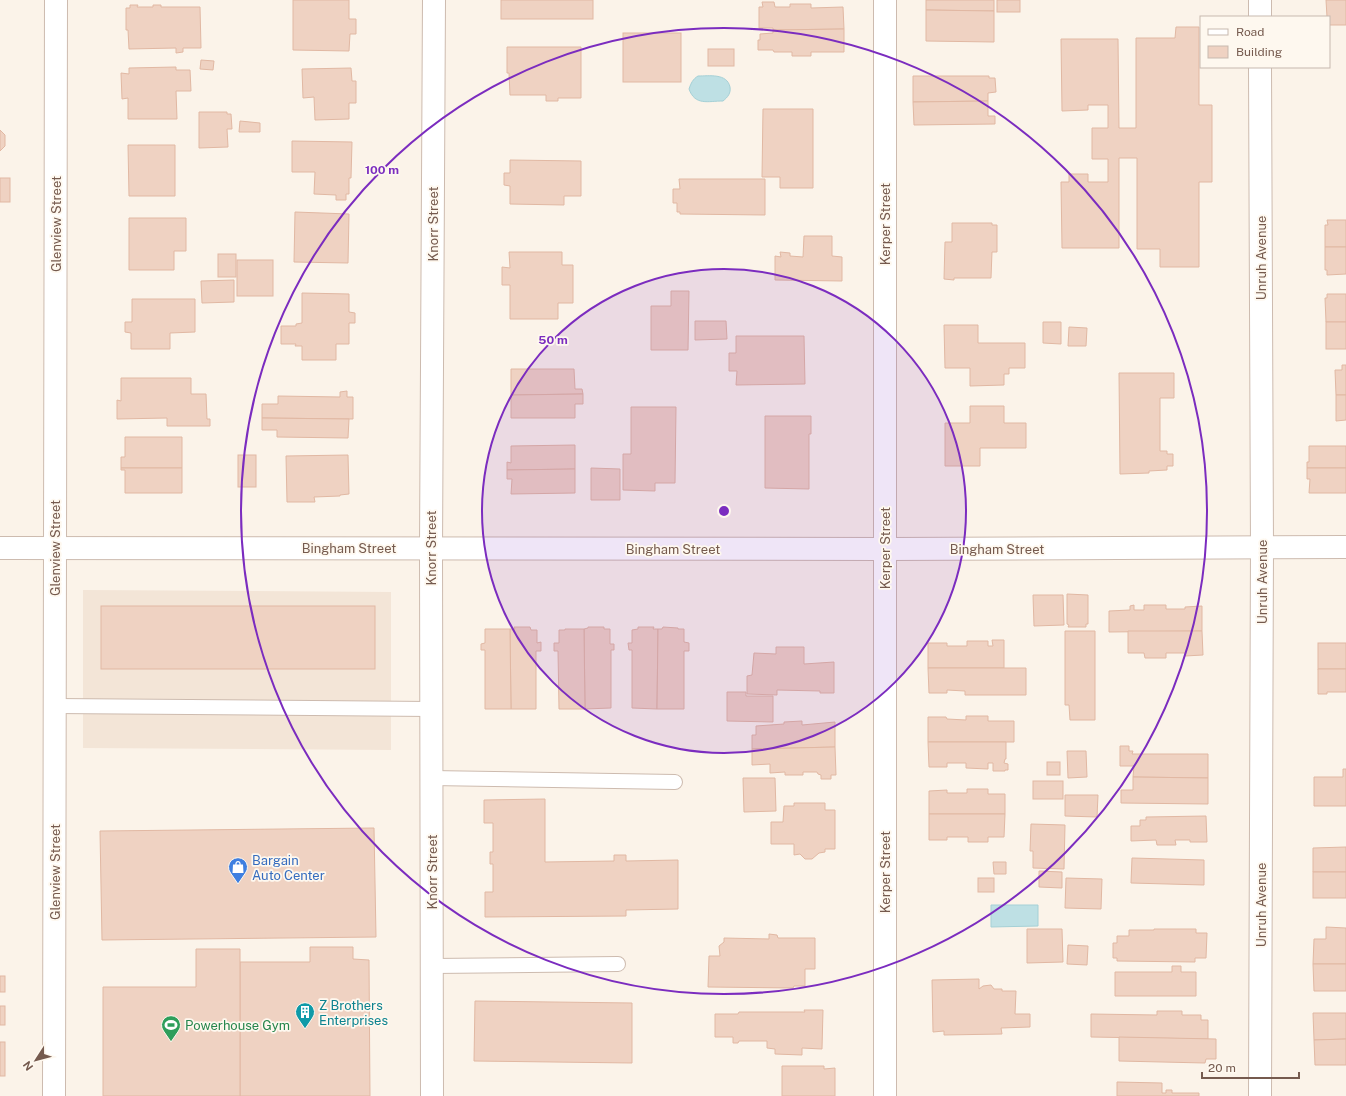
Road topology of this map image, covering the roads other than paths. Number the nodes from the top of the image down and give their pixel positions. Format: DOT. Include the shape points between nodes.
graph roads {
  1 [pos="56,0"];
  2 [pos="434,0"];
  3 [pos="885,0"];
  4 [pos="1260,0"];
  5 [pos="1260,16"];
  6 [pos="1260,68"];
  7 [pos="55,547"];
  8 [pos="1346,547"];
  9 [pos="0,548"];
  10 [pos="1262,548"];
  11 [pos="431,549"];
  12 [pos="885,549"];
  13 [pos="55,706"];
  14 [pos="431,709"];
  15 [pos="431,778"];
  16 [pos="675,782"];
  17 [pos="618,964"];
  18 [pos="433,966"];
  19 [pos="54,1096"];
  20 [pos="432,1096"];
  21 [pos="885,1096"];
  22 [pos="1260,1096"];
  1 -- 7 [label="street, Glenview Street"];
  2 -- 11 [label="street, Knorr Street"];
  3 -- 12 [label="street, Kerper Street"];
  4 -- 5 [label="street"];
  6 -- 10 [label="street, Unruh Avenue"];
  7 -- 9 [label="street, Bingham Street"];
  7 -- 11 [label="street, Bingham Street"];
  7 -- 13 [label="street, Glenview Street"];
  8 -- 10 [label="street, Bingham Street"];
  10 -- 12 [label="street, Bingham Street"];
  10 -- 22 [label="street, Unruh Avenue"];
  11 -- 12 [label="street, Bingham Street"];
  11 -- 14 [label="street, Knorr Street"];
  12 -- 21 [label="street, Kerper Street"];
  13 -- 14 [label="lane"];
  13 -- 19 [label="street, Glenview Street"];
  14 -- 15 [label="street, Knorr Street"];
  15 -- 16 [label="lane"];
  15 -- 18 [label="street, Knorr Street"];
  17 -- 18 [label="lane"];
  18 -- 20 [label="street, Knorr Street"];
}
